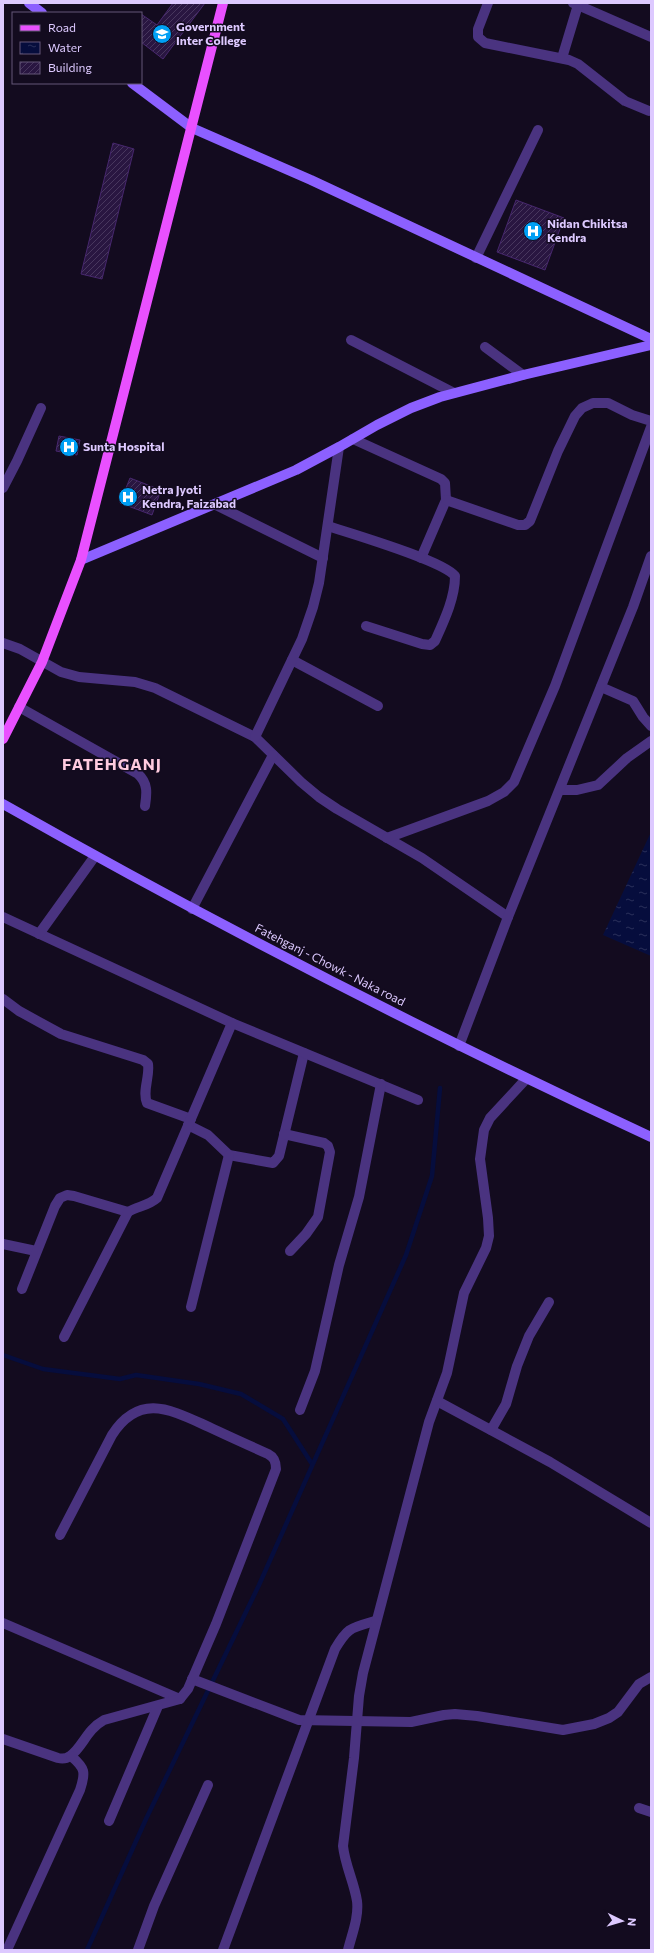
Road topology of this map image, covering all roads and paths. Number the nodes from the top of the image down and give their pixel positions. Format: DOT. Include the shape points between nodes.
graph roads {
  1 [pos="29,3"];
  2 [pos="223,3"];
  3 [pos="488,3"];
  4 [pos="576,4"];
  5 [pos="41,12"];
  6 [pos="651,37"];
  7 [pos="562,58"];
  8 [pos="133,84"];
  9 [pos="649,111"];
  10 [pos="192,128"];
  11 [pos="538,130"];
  12 [pos="476,258"];
  13 [pos="651,339"];
  14 [pos="350,340"];
  15 [pos="651,345"];
  16 [pos="485,347"];
  17 [pos="523,375"];
  18 [pos="454,394"];
  19 [pos="41,408"];
  20 [pos="651,421"];
  21 [pos="651,427"];
  22 [pos="353,439"];
  23 [pos="339,448"];
  24 [pos="4,482"];
  25 [pos="446,500"];
  26 [pos="216,505"];
  27 [pos="328,526"];
  28 [pos="651,556"];
  29 [pos="323,558"];
  30 [pos="421,558"];
  31 [pos="81,560"];
  32 [pos="366,626"];
  33 [pos="3,642"];
  34 [pos="292,660"];
  35 [pos="42,662"];
  36 [pos="601,688"];
  37 [pos="378,706"];
  38 [pos="19,708"];
  39 [pos="651,726"];
  40 [pos="255,737"];
  41 [pos="3,739"];
  42 [pos="651,741"];
  43 [pos="273,755"];
  44 [pos="560,790"];
  45 [pos="3,804"];
  46 [pos="145,806"];
  47 [pos="387,838"];
  48 [pos="96,856"];
  49 [pos="192,909"];
  50 [pos="508,916"];
  51 [pos="3,918"];
  52 [pos="39,934"];
  53 [pos="3,999"];
  54 [pos="232,1023"];
  55 [pos="459,1046"];
  56 [pos="304,1053"];
  57 [pos="526,1079"];
  58 [pos="381,1084"];
  59 [pos="418,1100"];
  60 [pos="189,1122"];
  61 [pos="284,1134"];
  62 [pos="651,1138"];
  63 [pos="229,1155"];
  64 [pos="128,1212"];
  65 [pos="3,1244"];
  66 [pos="36,1251"];
  67 [pos="290,1251"];
  68 [pos="22,1289"];
  69 [pos="549,1302"];
  70 [pos="191,1307"];
  71 [pos="64,1337"];
  72 [pos="437,1401"];
  73 [pos="300,1410"];
  74 [pos="491,1430"];
  75 [pos="651,1523"];
  76 [pos="60,1535"];
  77 [pos="375,1620"];
  78 [pos="3,1623"];
  79 [pos="651,1677"];
  80 [pos="192,1679"];
  81 [pos="180,1699"];
  82 [pos="158,1706"];
  83 [pos="308,1721"];
  84 [pos="357,1722"];
  85 [pos="3,1739"];
  86 [pos="71,1756"];
  87 [pos="208,1784"];
  88 [pos="639,1808"];
  89 [pos="651,1812"];
  90 [pos="109,1821"];
  91 [pos="7,1950"];
  92 [pos="138,1950"];
  93 [pos="223,1950"];
  94 [pos="348,1950"];
  1 -- 5 [label="street"];
  2 -- 10 [label="main road"];
  3 -- 7 [label="street" via="478,29 478,37 486,43"];
  4 -- 6 [label="street"];
  4 -- 7 [label="street"];
  7 -- 9 [label="street" via="578,64 630,104"];
  8 -- 10 [label="street"];
  10 -- 12 [label="street" via="311,180"];
  10 -- 31 [label="main road"];
  11 -- 12 [label="street"];
  12 -- 13 [label="street"];
  14 -- 18 [label="street"];
  15 -- 17 [label="street"];
  16 -- 17 [label="street"];
  17 -- 18 [label="street"];
  18 -- 22 [label="street" via="411,408"];
  19 -- 24 [label="street"];
  20 -- 25 [label="street" via="608,403 593,403 582,408 575,416 530,521 525,525 518,525"];
  21 -- 47 [label="street" via="555,686 514,782 504,792 488,801"];
  22 -- 23 [label="street"];
  22 -- 25 [label="street" via="441,479 445,483"];
  23 -- 26 [label="street"];
  23 -- 27 [label="street"];
  25 -- 30 [label="street"];
  26 -- 29 [label="street"];
  26 -- 31 [label="street"];
  27 -- 29 [label="street"];
  27 -- 30 [label="street"];
  28 -- 36 [label="street"];
  29 -- 34 [label="street" via="313,607"];
  30 -- 32 [label="street" via="451,571 455,576 451,602 435,641 430,645 422,644"];
  31 -- 35 [label="main road"];
  33 -- 35 [label="street"];
  34 -- 37 [label="street"];
  34 -- 40 [label="street"];
  35 -- 38 [label="main road"];
  35 -- 40 [label="street" via="61,672 79,677 135,682 155,688"];
  36 -- 39 [label="street" via="633,701"];
  36 -- 44 [label="street"];
  38 -- 41 [label="main road"];
  38 -- 46 [label="street" via="138,774 146,785"];
  40 -- 43 [label="street"];
  42 -- 44 [label="street" via="627,758 598,785 577,790"];
  43 -- 47 [label="street" via="319,797"];
  43 -- 49 [label="street"];
  44 -- 50 [label="street"];
  45 -- 48 [label="street, Fatehganj - Chowk - Naka road"];
  47 -- 50 [label="street" via="422,858"];
  48 -- 49 [label="street, Fatehganj - Chowk - Naka road"];
  48 -- 52 [label="street"];
  49 -- 55 [label="street, Fatehganj - Chowk - Naka road"];
  50 -- 55 [label="street"];
  51 -- 52 [label="street"];
  52 -- 54 [label="street"];
  53 -- 60 [label="street" via="61,1034 143,1060 148,1064 150,1071 145,1098 148,1104"];
  54 -- 56 [label="street"];
  54 -- 60 [label="street"];
  55 -- 57 [label="street, Fatehganj - Chowk - Naka road"];
  56 -- 58 [label="street"];
  56 -- 61 [label="street"];
  57 -- 62 [label="street, Fatehganj - Chowk - Naka road"];
  57 -- 72 [label="street" via="490,1118 484,1130 480,1159 489,1236 486,1248 464,1293 447,1374"];
  58 -- 59 [label="street"];
  58 -- 73 [label="street" via="359,1196 339,1265 315,1371"];
  60 -- 63 [label="street" via="208,1135"];
  60 -- 64 [label="street" via="157,1198 150,1205"];
  61 -- 63 [label="street" via="279,1156 272,1164"];
  61 -- 67 [label="street" via="324,1143 330,1152 318,1217"];
  63 -- 70 [label="street"];
  64 -- 66 [label="street" via="74,1196 63,1196 55,1206"];
  64 -- 71 [label="street"];
  65 -- 66 [label="street"];
  66 -- 68 [label="street"];
  69 -- 74 [label="street" via="529,1336 506,1404"];
  72 -- 74 [label="street"];
  72 -- 77 [label="street" via="426,1430"];
  74 -- 75 [label="street" via="584,1481"];
  76 -- 80 [label="street" via="112,1435 121,1422 138,1411 150,1409 176,1412 273,1456 276,1469"];
  77 -- 83 [label="street" via="355,1626 345,1633 335,1650"];
  77 -- 84 [label="street" via="363,1673"];
  78 -- 81 [label="street"];
  79 -- 84 [label="street" via="639,1684 618,1712 609,1718 572,1728 551,1728 455,1714 411,1722"];
  80 -- 81 [label="street"];
  80 -- 83 [label="street" via="288,1717"];
  81 -- 82 [label="street"];
  82 -- 86 [label="street" via="94,1725"];
  82 -- 90 [label="street"];
  83 -- 84 [label="street"];
  83 -- 93 [label="street"];
  84 -- 94 [label="street" via="343,1846 357,1901 357,1914"];
  85 -- 86 [label="street" via="58,1758"];
  86 -- 91 [label="street" via="84,1771 82,1784"];
  87 -- 92 [label="street" via="154,1906"];
  88 -- 89 [label="street"];
}
